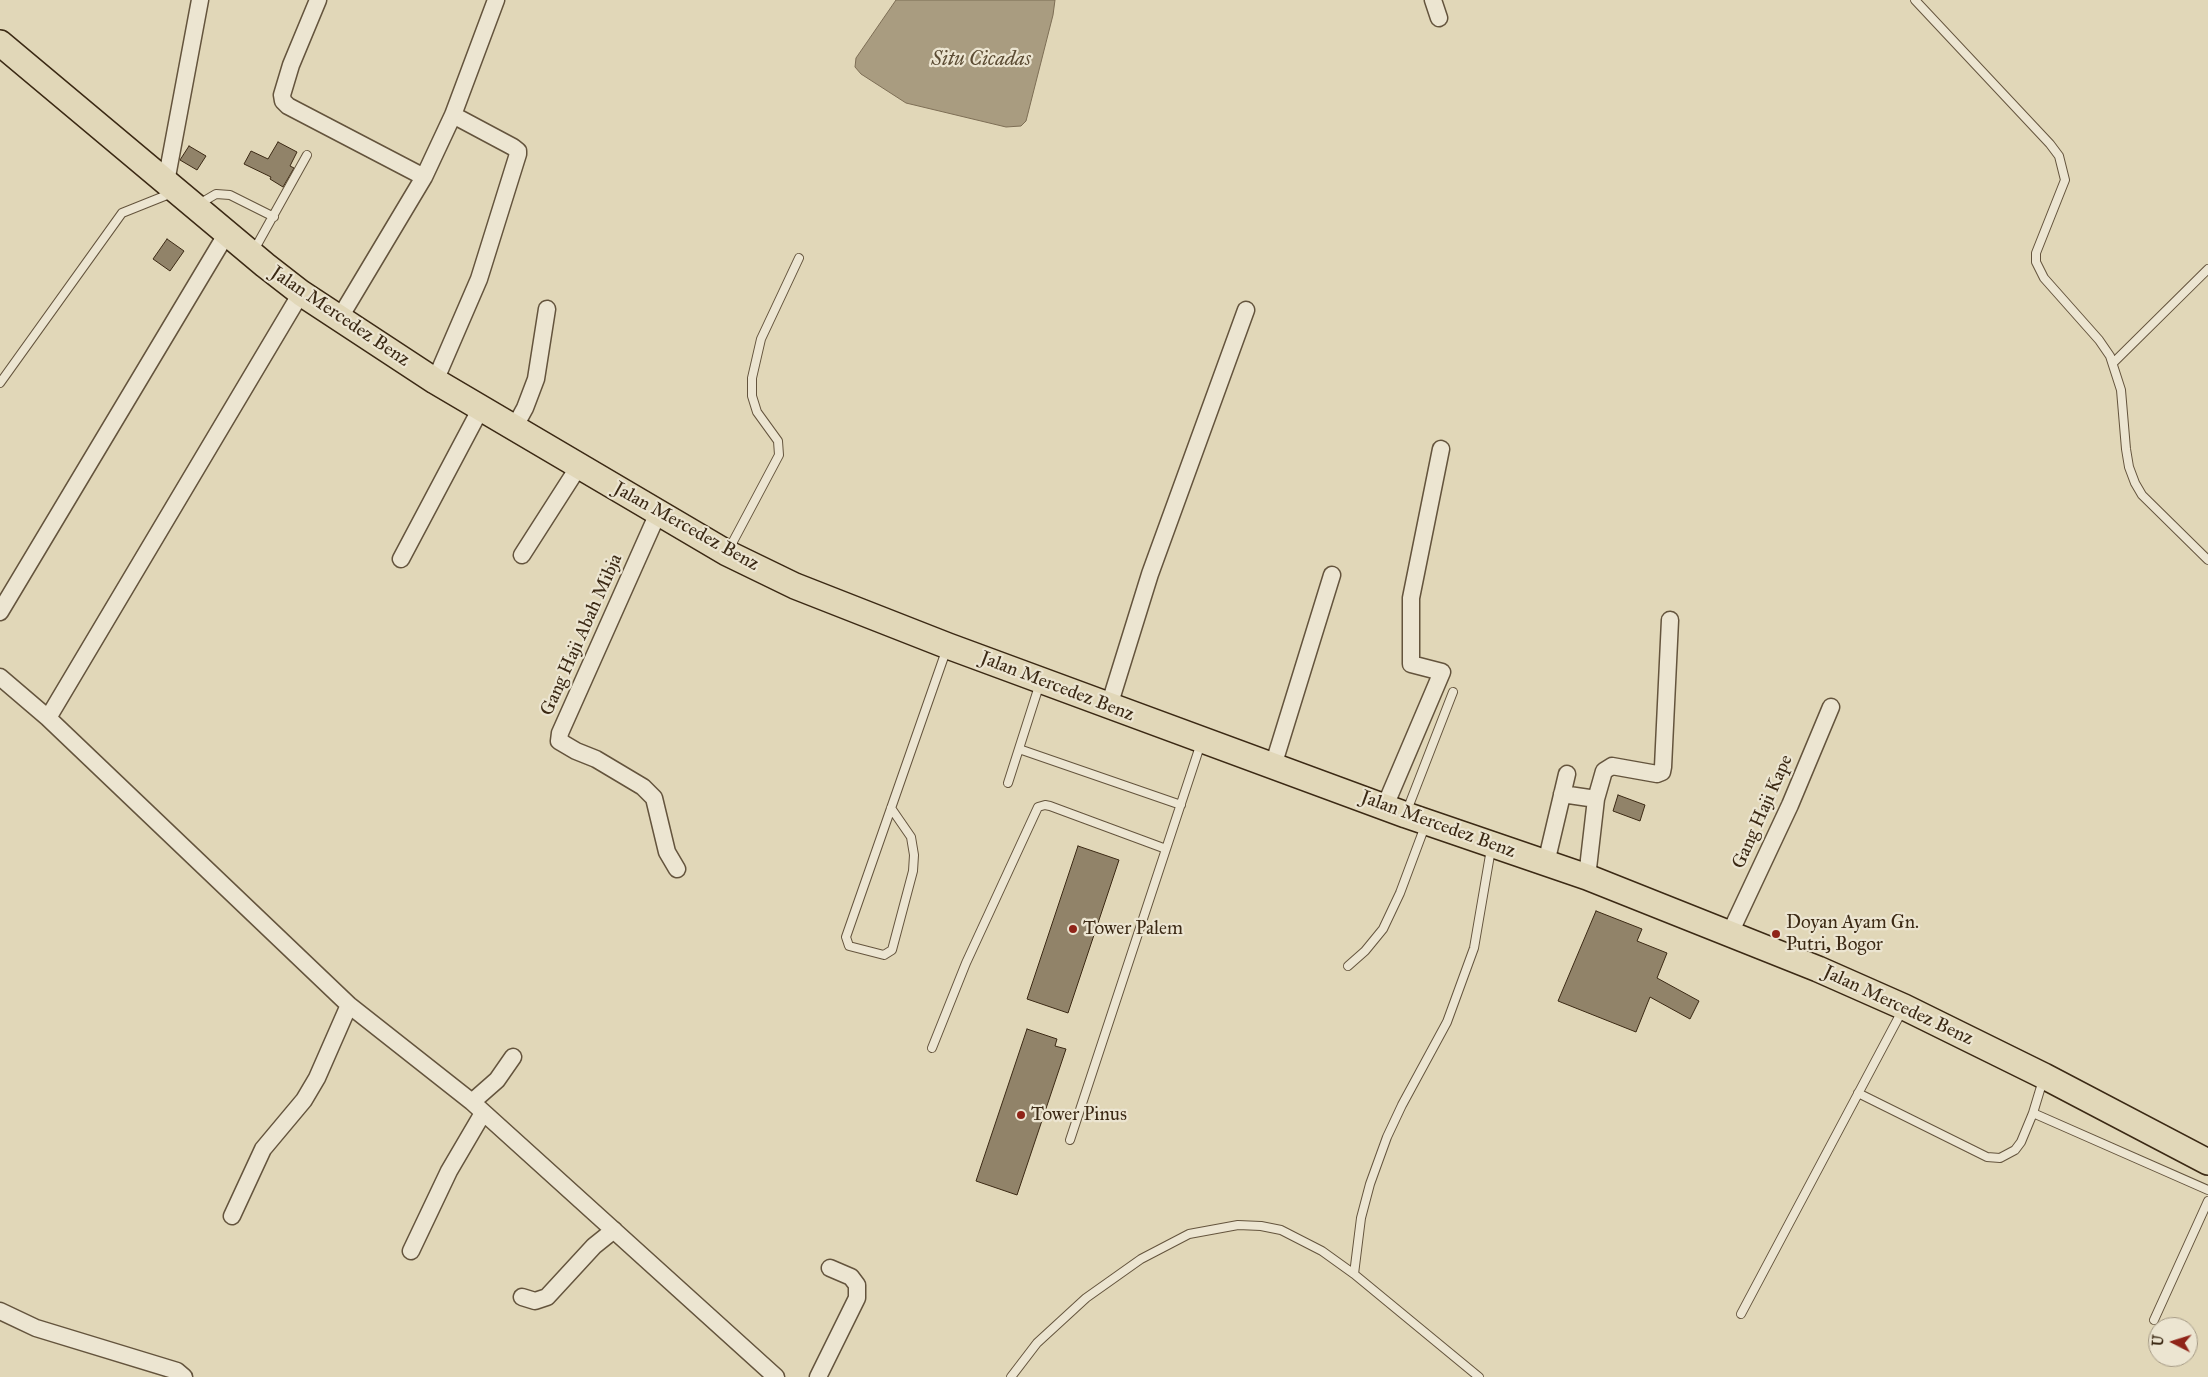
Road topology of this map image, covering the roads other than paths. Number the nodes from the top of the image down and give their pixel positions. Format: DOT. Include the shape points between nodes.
graph roads {
  1 [pos="200,0"];
  2 [pos="318,0"];
  3 [pos="496,0"];
  4 [pos="1433,0"];
  5 [pos="1915,0"];
  6 [pos="1439,18"];
  7 [pos="0,43"];
  8 [pos="453,115"];
  9 [pos="307,155"];
  10 [pos="424,177"];
  11 [pos="180,193"];
  12 [pos="274,217"];
  13 [pos="228,233"];
  14 [pos="252,254"];
  15 [pos="799,258"];
  16 [pos="2208,269"];
  17 [pos="301,293"];
  18 [pos="547,309"];
  19 [pos="1246,310"];
  20 [pos="339,319"];
  21 [pos="2113,363"];
  22 [pos="434,381"];
  23 [pos="0,384"];
  24 [pos="482,408"];
  25 [pos="514,428"];
  26 [pos="1441,449"];
  27 [pos="579,466"];
  28 [pos="658,513"];
  29 [pos="727,553"];
  30 [pos="522,554"];
  31 [pos="401,559"];
  32 [pos="2208,560"];
  33 [pos="1332,575"];
  34 [pos="0,612"];
  35 [pos="1670,620"];
  36 [pos="948,646"];
  37 [pos="0,677"];
  38 [pos="1041,681"];
  39 [pos="1453,692"];
  40 [pos="1108,706"];
  41 [pos="1831,707"];
  42 [pos="48,718"];
  43 [pos="1202,740"];
  44 [pos="1019,749"];
  45 [pos="1273,766"];
  46 [pos="1567,774"];
  47 [pos="1008,783"];
  48 [pos="1562,794"];
  49 [pos="1596,799"];
  50 [pos="1181,805"];
  51 [pos="891,808"];
  52 [pos="1406,814"];
  53 [pos="1492,844"];
  54 [pos="1166,849"];
  55 [pos="1546,863"];
  56 [pos="677,869"];
  57 [pos="1587,877"];
  58 [pos="1730,933"];
  59 [pos="1348,966"];
  60 [pos="349,1005"];
  61 [pos="1904,1007"];
  62 [pos="932,1048"];
  63 [pos="513,1057"];
  64 [pos="2044,1076"];
  65 [pos="1858,1093"];
  66 [pos="478,1107"];
  67 [pos="2033,1113"];
  68 [pos="1070,1140"];
  69 [pos="2208,1162"];
  70 [pos="2208,1190"];
  71 [pos="2208,1202"];
  72 [pos="232,1216"];
  73 [pos="614,1230"];
  74 [pos="411,1251"];
  75 [pos="830,1268"];
  76 [pos="1354,1274"];
  77 [pos="522,1297"];
  78 [pos="0,1311"];
  79 [pos="1741,1314"];
  80 [pos="2155,1317"];
  81 [pos="184,1377"];
  82 [pos="776,1377"];
  83 [pos="818,1377"];
  84 [pos="1011,1377"];
  85 [pos="1479,1377"];
  1 -- 11 [label="street"];
  2 -- 10 [label="street" via="282,94 283,102"];
  3 -- 8 [label="street"];
  4 -- 6 [label="street"];
  5 -- 21 [label="lane" via="2060,156 2066,180 2036,253 2036,262 2044,278 2099,340"];
  7 -- 11 [label="main road, Jalan Mercedez Benz"];
  8 -- 10 [label="street"];
  8 -- 22 [label="street" via="513,147 518,154 479,279"];
  9 -- 12 [label="lane"];
  10 -- 20 [label="street"];
  11 -- 12 [label="lane" via="206,198 216,194 230,195"];
  11 -- 13 [label="main road, Jalan Mercedez Benz"];
  11 -- 23 [label="lane" via="122,213"];
  12 -- 14 [label="lane"];
  13 -- 14 [label="main road, Jalan Mercedez Benz"];
  13 -- 34 [label="street"];
  14 -- 17 [label="main road, Jalan Mercedez Benz"];
  15 -- 29 [label="lane" via="761,340 752,378 752,396 757,412 778,442 779,455"];
  16 -- 21 [label="lane"];
  17 -- 20 [label="main road, Jalan Mercedez Benz"];
  17 -- 42 [label="street"];
  18 -- 25 [label="street" via="536,379"];
  19 -- 40 [label="street" via="1150,574"];
  20 -- 22 [label="main road, Jalan Mercedez Benz"];
  21 -- 32 [label="lane" via="2121,390 2129,467 2135,483 2142,495"];
  22 -- 24 [label="main road, Jalan Mercedez Benz"];
  24 -- 25 [label="main road, Jalan Mercedez Benz"];
  24 -- 31 [label="street"];
  25 -- 27 [label="main road, Jalan Mercedez Benz"];
  26 -- 52 [label="street" via="1412,588 1411,607 1412,664 1442,672"];
  27 -- 28 [label="main road, Jalan Mercedez Benz"];
  27 -- 30 [label="street"];
  28 -- 29 [label="main road, Jalan Mercedez Benz"];
  28 -- 56 [label="street, Gang Haji Abah Mibja" via="559,741 636,782 654,798 667,852"];
  29 -- 36 [label="main road, Jalan Mercedez Benz" via="795,586"];
  33 -- 45 [label="street"];
  35 -- 49 [label="street" via="1662,772 1657,774 1612,766 1601,781"];
  36 -- 38 [label="main road, Jalan Mercedez Benz"];
  36 -- 51 [label="lane"];
  37 -- 42 [label="street"];
  38 -- 40 [label="main road, Jalan Mercedez Benz"];
  38 -- 44 [label="lane"];
  39 -- 52 [label="lane"];
  40 -- 43 [label="main road, Jalan Mercedez Benz"];
  41 -- 58 [label="street, Gang Haji Kape" via="1790,805"];
  42 -- 60 [label="street"];
  43 -- 45 [label="main road, Jalan Mercedez Benz"];
  43 -- 50 [label="lane"];
  44 -- 47 [label="lane"];
  44 -- 50 [label="lane"];
  45 -- 52 [label="main road, Jalan Mercedez Benz"];
  46 -- 48 [label="street"];
  48 -- 49 [label="street"];
  48 -- 55 [label="street"];
  49 -- 57 [label="street"];
  50 -- 54 [label="lane"];
  51 -- 51 [label="lane" via="911,837 914,855 913,871 892,950 884,956 849,946 846,937"];
  52 -- 53 [label="main road, Jalan Mercedez Benz"];
  52 -- 59 [label="lane" via="1400,893 1383,929"];
  53 -- 55 [label="main road, Jalan Mercedez Benz"];
  53 -- 76 [label="lane" via="1474,948 1447,1022 1402,1105 1372,1176 1361,1218"];
  54 -- 62 [label="lane" via="1050,806 1038,807 966,963"];
  54 -- 68 [label="lane"];
  55 -- 57 [label="main road, Jalan Mercedez Benz"];
  57 -- 58 [label="main road, Jalan Mercedez Benz"];
  58 -- 61 [label="main road, Jalan Mercedez Benz"];
  60 -- 66 [label="street"];
  60 -- 72 [label="street" via="317,1078 304,1100 263,1149"];
  61 -- 64 [label="main road, Jalan Mercedez Benz"];
  61 -- 65 [label="lane"];
  63 -- 66 [label="street"];
  64 -- 67 [label="lane"];
  64 -- 69 [label="main road, Jalan Mercedez Benz"];
  65 -- 67 [label="lane" via="1986,1157 2000,1158 2015,1150"];
  65 -- 79 [label="lane"];
  66 -- 73 [label="street"];
  66 -- 74 [label="street"];
  67 -- 70 [label="lane"];
  71 -- 80 [label="lane"];
  73 -- 77 [label="street" via="594,1246 547,1297 535,1301"];
  73 -- 82 [label="street"];
  75 -- 83 [label="street" via="851,1277 857,1285 857,1298"];
  76 -- 84 [label="lane" via="1322,1251 1275,1229 1238,1225 1189,1234 1141,1259 1086,1298 1037,1343"];
  76 -- 85 [label="lane"];
  78 -- 81 [label="street" via="36,1328 177,1371"];
}
